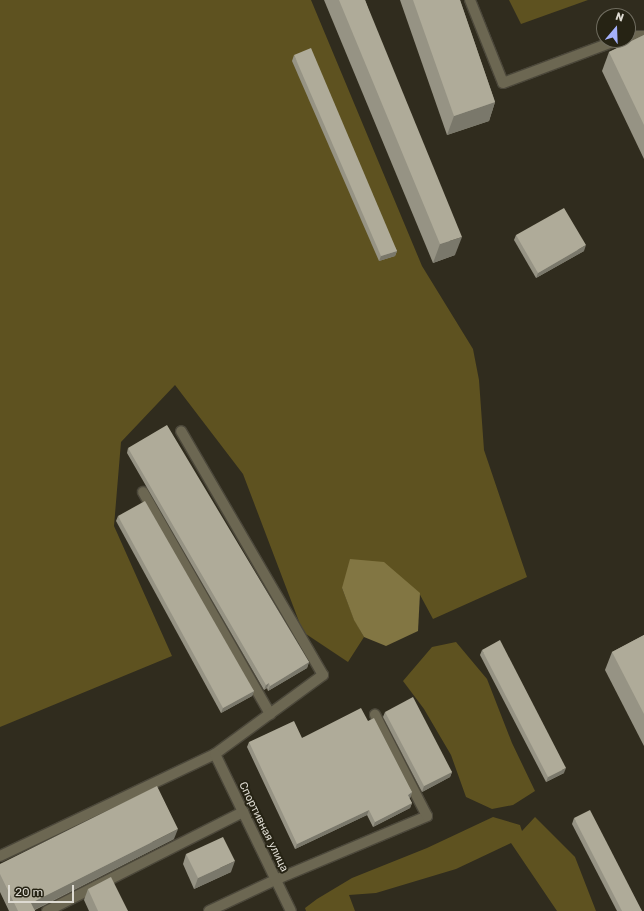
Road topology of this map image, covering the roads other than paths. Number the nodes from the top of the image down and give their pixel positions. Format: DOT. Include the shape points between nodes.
graph roads {
  1 [pos="470,0"];
  2 [pos="597,48"];
  3 [pos="181,431"];
  4 [pos="143,492"];
  5 [pos="270,714"];
  6 [pos="376,715"];
  7 [pos="215,754"];
  8 [pos="243,812"];
  9 [pos="0,856"];
  10 [pos="275,880"];
  11 [pos="47,911"];
  12 [pos="210,911"];
  13 [pos="291,911"];
  1 -- 2 [label="street" via="503,83"];
  3 -- 5 [label="street" via="323,675"];
  4 -- 5 [label="street"];
  5 -- 7 [label="street"];
  6 -- 10 [label="street" via="426,816"];
  7 -- 8 [label="street, Спортивная улица"];
  7 -- 9 [label="street"];
  8 -- 10 [label="street, Спортивная улица"];
  8 -- 11 [label="street"];
  10 -- 12 [label="street"];
  10 -- 13 [label="street, Спортивная улица"];
}
